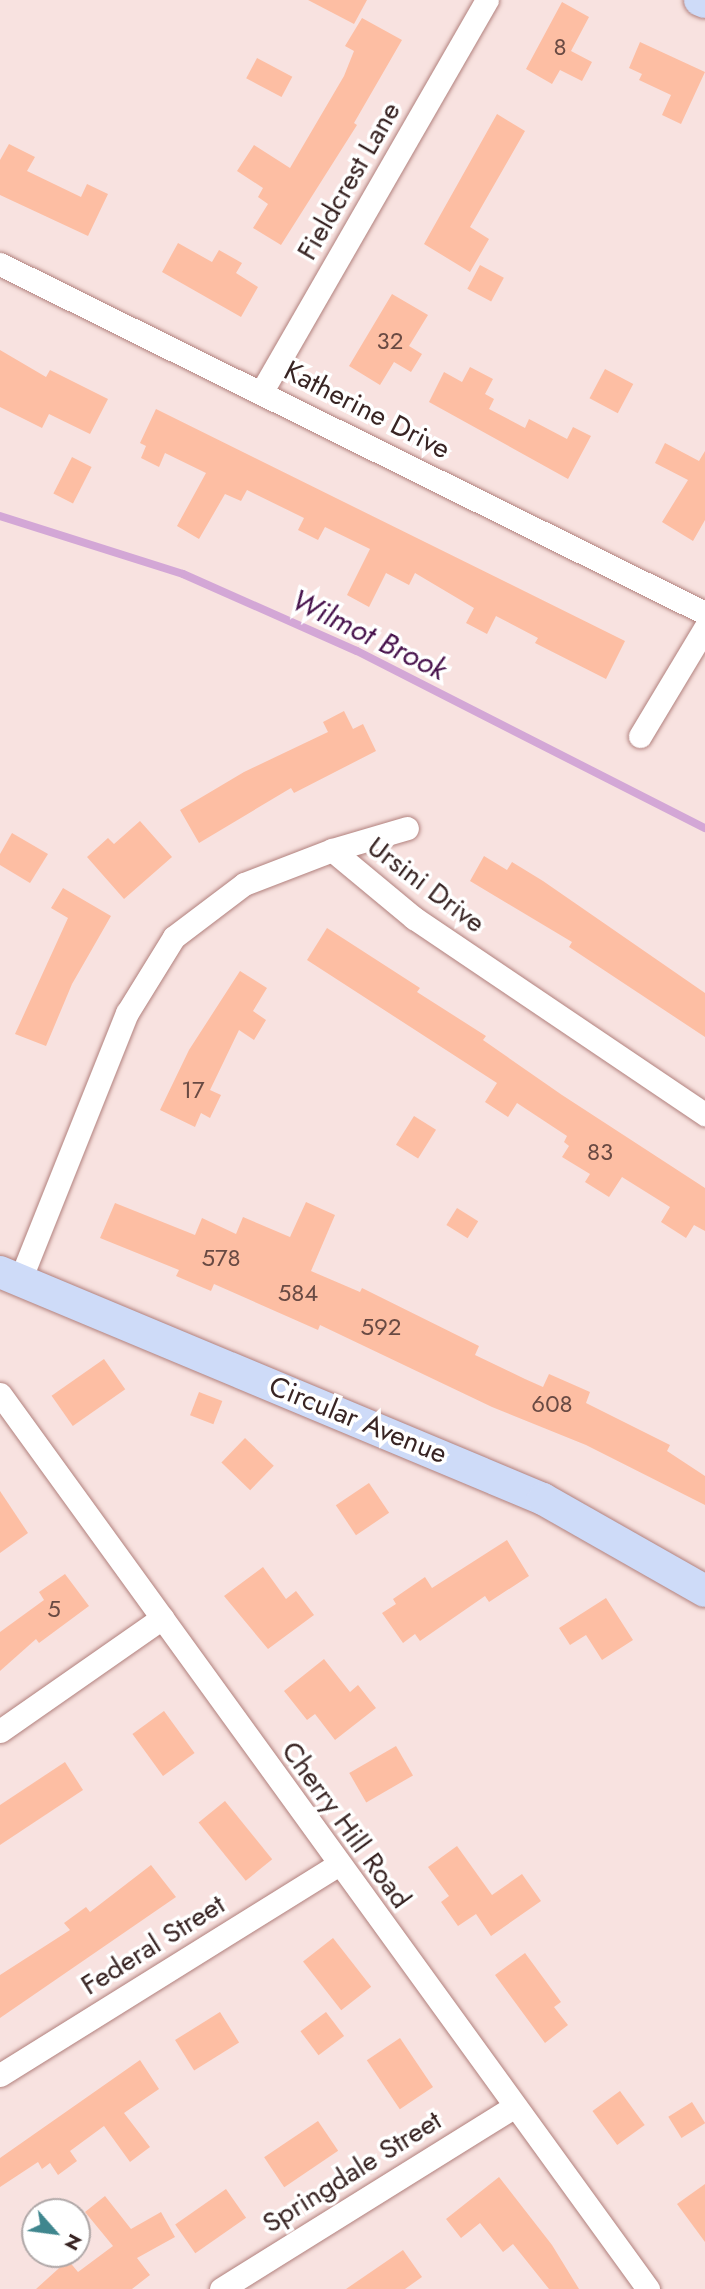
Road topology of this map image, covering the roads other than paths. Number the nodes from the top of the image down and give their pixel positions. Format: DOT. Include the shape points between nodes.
graph roads {
  1 [pos="487,0"];
  2 [pos="700,0"];
  3 [pos="705,2"];
  4 [pos="0,264"];
  5 [pos="262,391"];
  6 [pos="705,613"];
  7 [pos="705,628"];
  8 [pos="640,736"];
  9 [pos="407,828"];
  10 [pos="332,850"];
  11 [pos="705,1114"];
  12 [pos="10,1276"];
  13 [pos="0,1394"];
  14 [pos="705,1591"];
  15 [pos="162,1618"];
  16 [pos="0,1731"];
  17 [pos="338,1866"];
  18 [pos="0,2075"];
  19 [pos="515,2106"];
  20 [pos="221,2289"];
  21 [pos="648,2289"];
  1 -- 5 [label="street, Fieldcrest Lane"];
  2 -- 3 [label="main road"];
  4 -- 5 [label="street, Katherine Drive"];
  5 -- 6 [label="street, Katherine Drive"];
  7 -- 8 [label="street"];
  9 -- 10 [label="street"];
  10 -- 11 [label="street, Ursini Drive" via="414,918"];
  10 -- 12 [label="street, Ursini Drive" via="244,884 174,937 127,1013"];
  12 -- 14 [label="main road, Circular Avenue" via="531,1494"];
  13 -- 15 [label="street, Cherry Hill Road"];
  15 -- 16 [label="street"];
  15 -- 17 [label="street, Cherry Hill Road"];
  17 -- 18 [label="street, Federal Street"];
  17 -- 19 [label="street, Cherry Hill Road"];
  19 -- 20 [label="street, Springdale Street"];
  19 -- 21 [label="street, Cherry Hill Road"];
}
